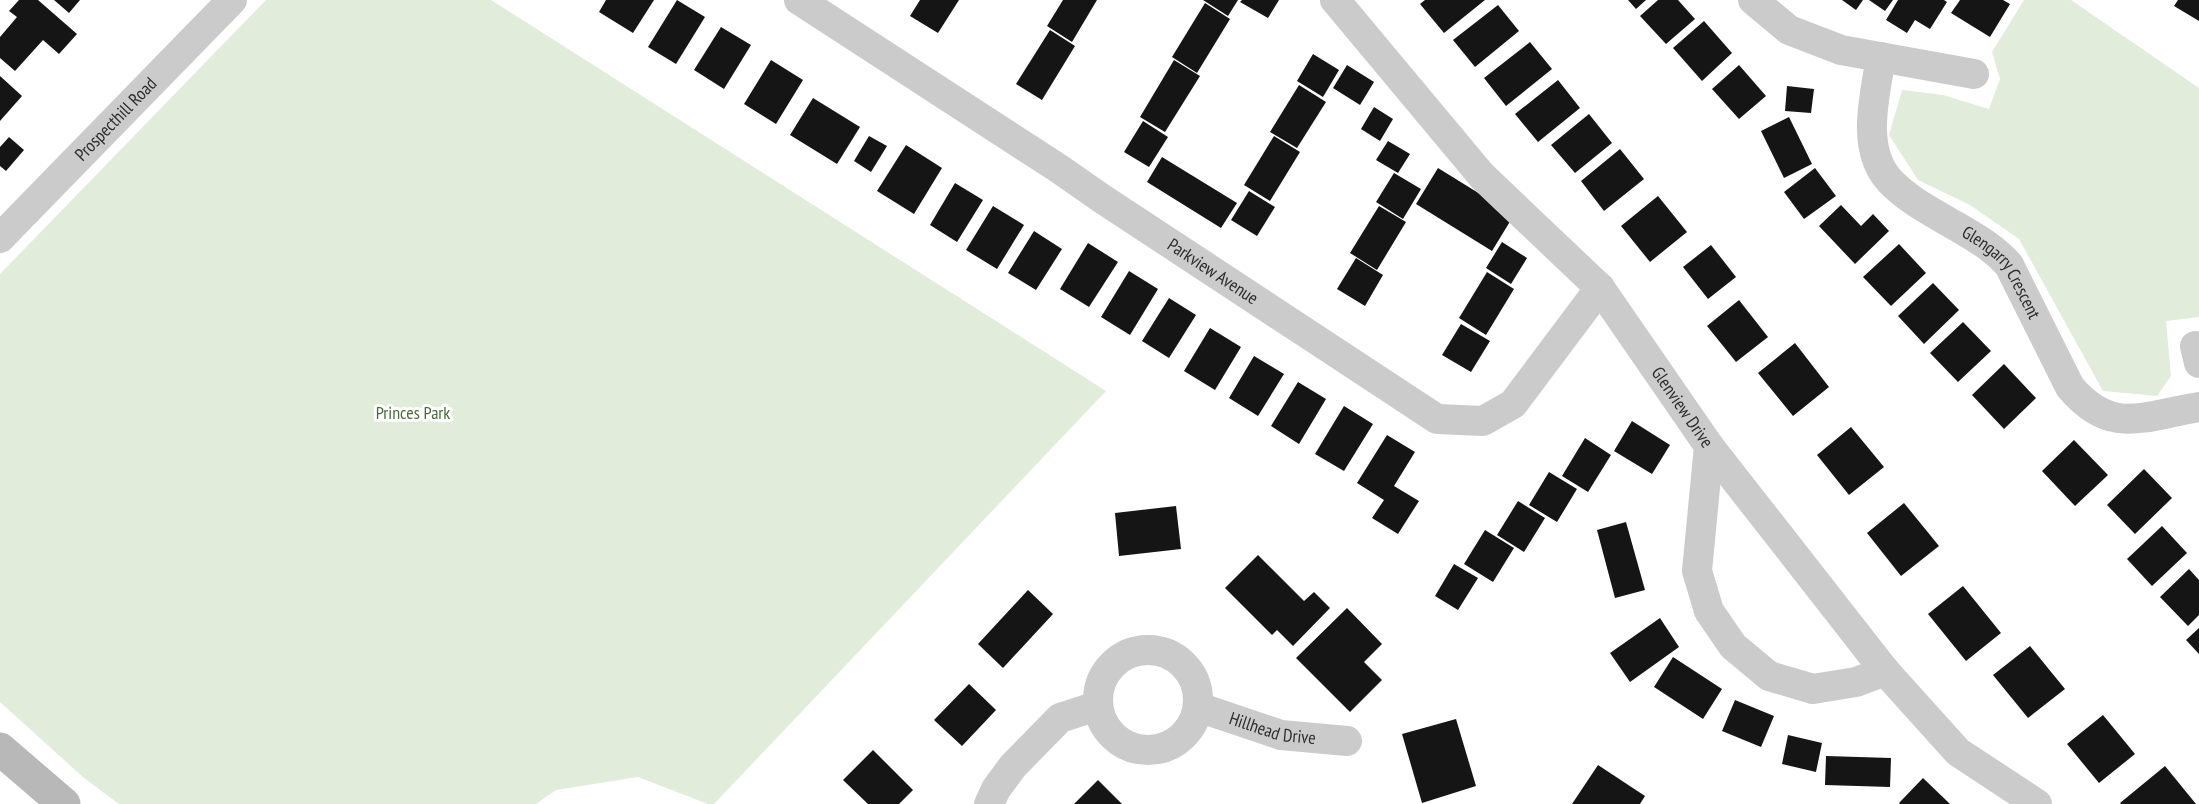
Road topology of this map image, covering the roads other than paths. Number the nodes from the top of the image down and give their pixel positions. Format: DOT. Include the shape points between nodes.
graph roads {
  1 [pos="232,0"];
  2 [pos="799,0"];
  3 [pos="1335,0"];
  4 [pos="1753,0"];
  5 [pos="1881,57"];
  6 [pos="1974,74"];
  7 [pos="0,238"];
  8 [pos="1600,288"];
  9 [pos="2199,406"];
  10 [pos="1709,446"];
  11 [pos="1885,672"];
  12 [pos="1097,706"];
  13 [pos="1198,707"];
  14 [pos="1347,741"];
  15 [pos="0,749"];
  16 [pos="64,804"];
  17 [pos="989,804"];
  18 [pos="2037,804"];
  1 -- 7 [label="street, Prospecthill Road"];
  2 -- 8 [label="street, Parkview Avenue" via="1437,418 1482,421 1512,404"];
  3 -- 8 [label="street, Glenview Drive" via="1482,176"];
  4 -- 5 [label="street" via="1789,30 1840,50"];
  5 -- 6 [label="street"];
  5 -- 9 [label="street, Glengarry Crescent" via="1872,139 1889,180 1912,199 1996,250 2009,266 2070,387 2084,403 2104,416 2123,420"];
  8 -- 10 [label="street, Glenview Drive"];
  10 -- 11 [label="street, Glenview Drive"];
  10 -- 11 [label="street" via="1697,571 1709,611 1733,646 1769,676 1813,689 1856,682"];
  11 -- 18 [label="street, Glenview Drive" via="1958,752"];
  12 -- 13 [label="street" via="1108,733 1116,739 1132,749 1162,750 1186,734"];
  12 -- 13 [label="street" via="1101,678 1121,657 1148,649 1175,657 1194,679"];
  12 -- 17 [label="street" via="1060,718 1013,766"];
  13 -- 14 [label="street, Hillhead Drive" via="1281,735"];
  15 -- 16 [label="main road"];
}
